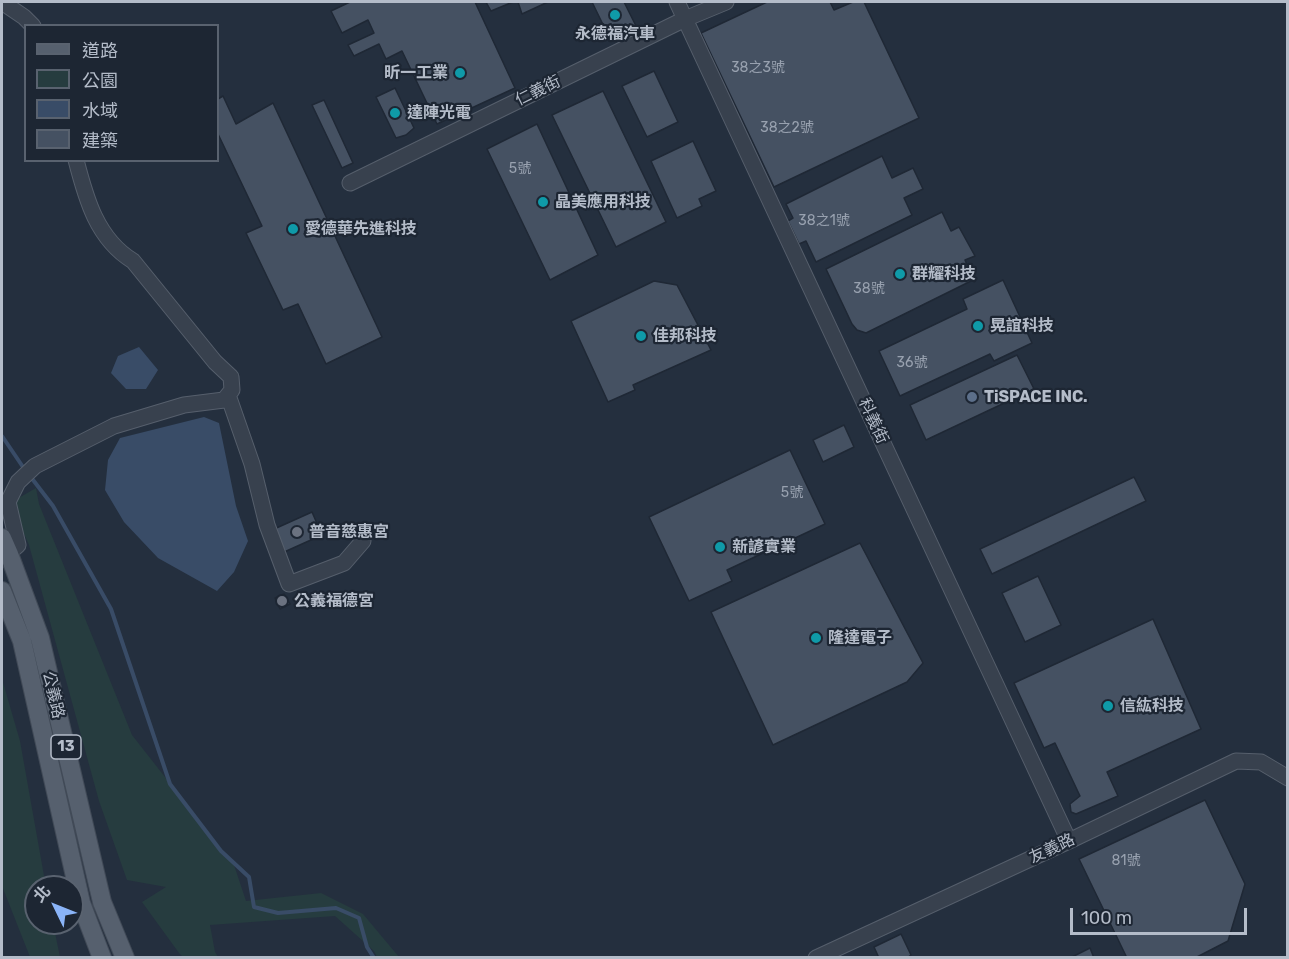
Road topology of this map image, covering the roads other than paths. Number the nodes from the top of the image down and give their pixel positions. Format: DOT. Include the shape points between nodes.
graph roads {
  1 [pos="2,2"];
  2 [pos="677,2"];
  3 [pos="726,2"];
  4 [pos="685,19"];
  5 [pos="31,24"];
  6 [pos="77,162"];
  7 [pos="350,183"];
  8 [pos="228,394"];
  9 [pos="363,541"];
  10 [pos="4,550"];
  11 [pos="2,591"];
  12 [pos="1287,778"];
  13 [pos="1069,841"];
  14 [pos="75,875"];
  15 [pos="102,902"];
  16 [pos="84,903"];
  17 [pos="84,911"];
  18 [pos="102,957"];
  19 [pos="125,957"];
  20 [pos="816,957"];
  1 -- 5 [label="street"];
  2 -- 4 [label="street, 科義街"];
  3 -- 4 [label="street, 仁義街"];
  4 -- 7 [label="street, 仁義街"];
  4 -- 13 [label="street, 科義街"];
  6 -- 8 [label="street" via="87,200 107,239 133,261 215,362 231,376 232,390"];
  8 -- 9 [label="street" via="289,584 344,563"];
  8 -- 10 [label="street" via="224,400 184,405 114,426 35,466 18,482 8,502 18,545"];
  10 -- 15 [label="main road, 公義路 / 13" via="40,638"];
  11 -- 14 [label="main road, 公義路 / 13" via="22,641"];
  12 -- 13 [label="street, 友義路" via="1261,762 1236,761"];
  13 -- 20 [label="street, 友義路"];
  15 -- 16 [label="main road"];
  15 -- 19 [label="main road, 公義路 / 13"];
  17 -- 18 [label="main road, 公義路 / 13"];
}
